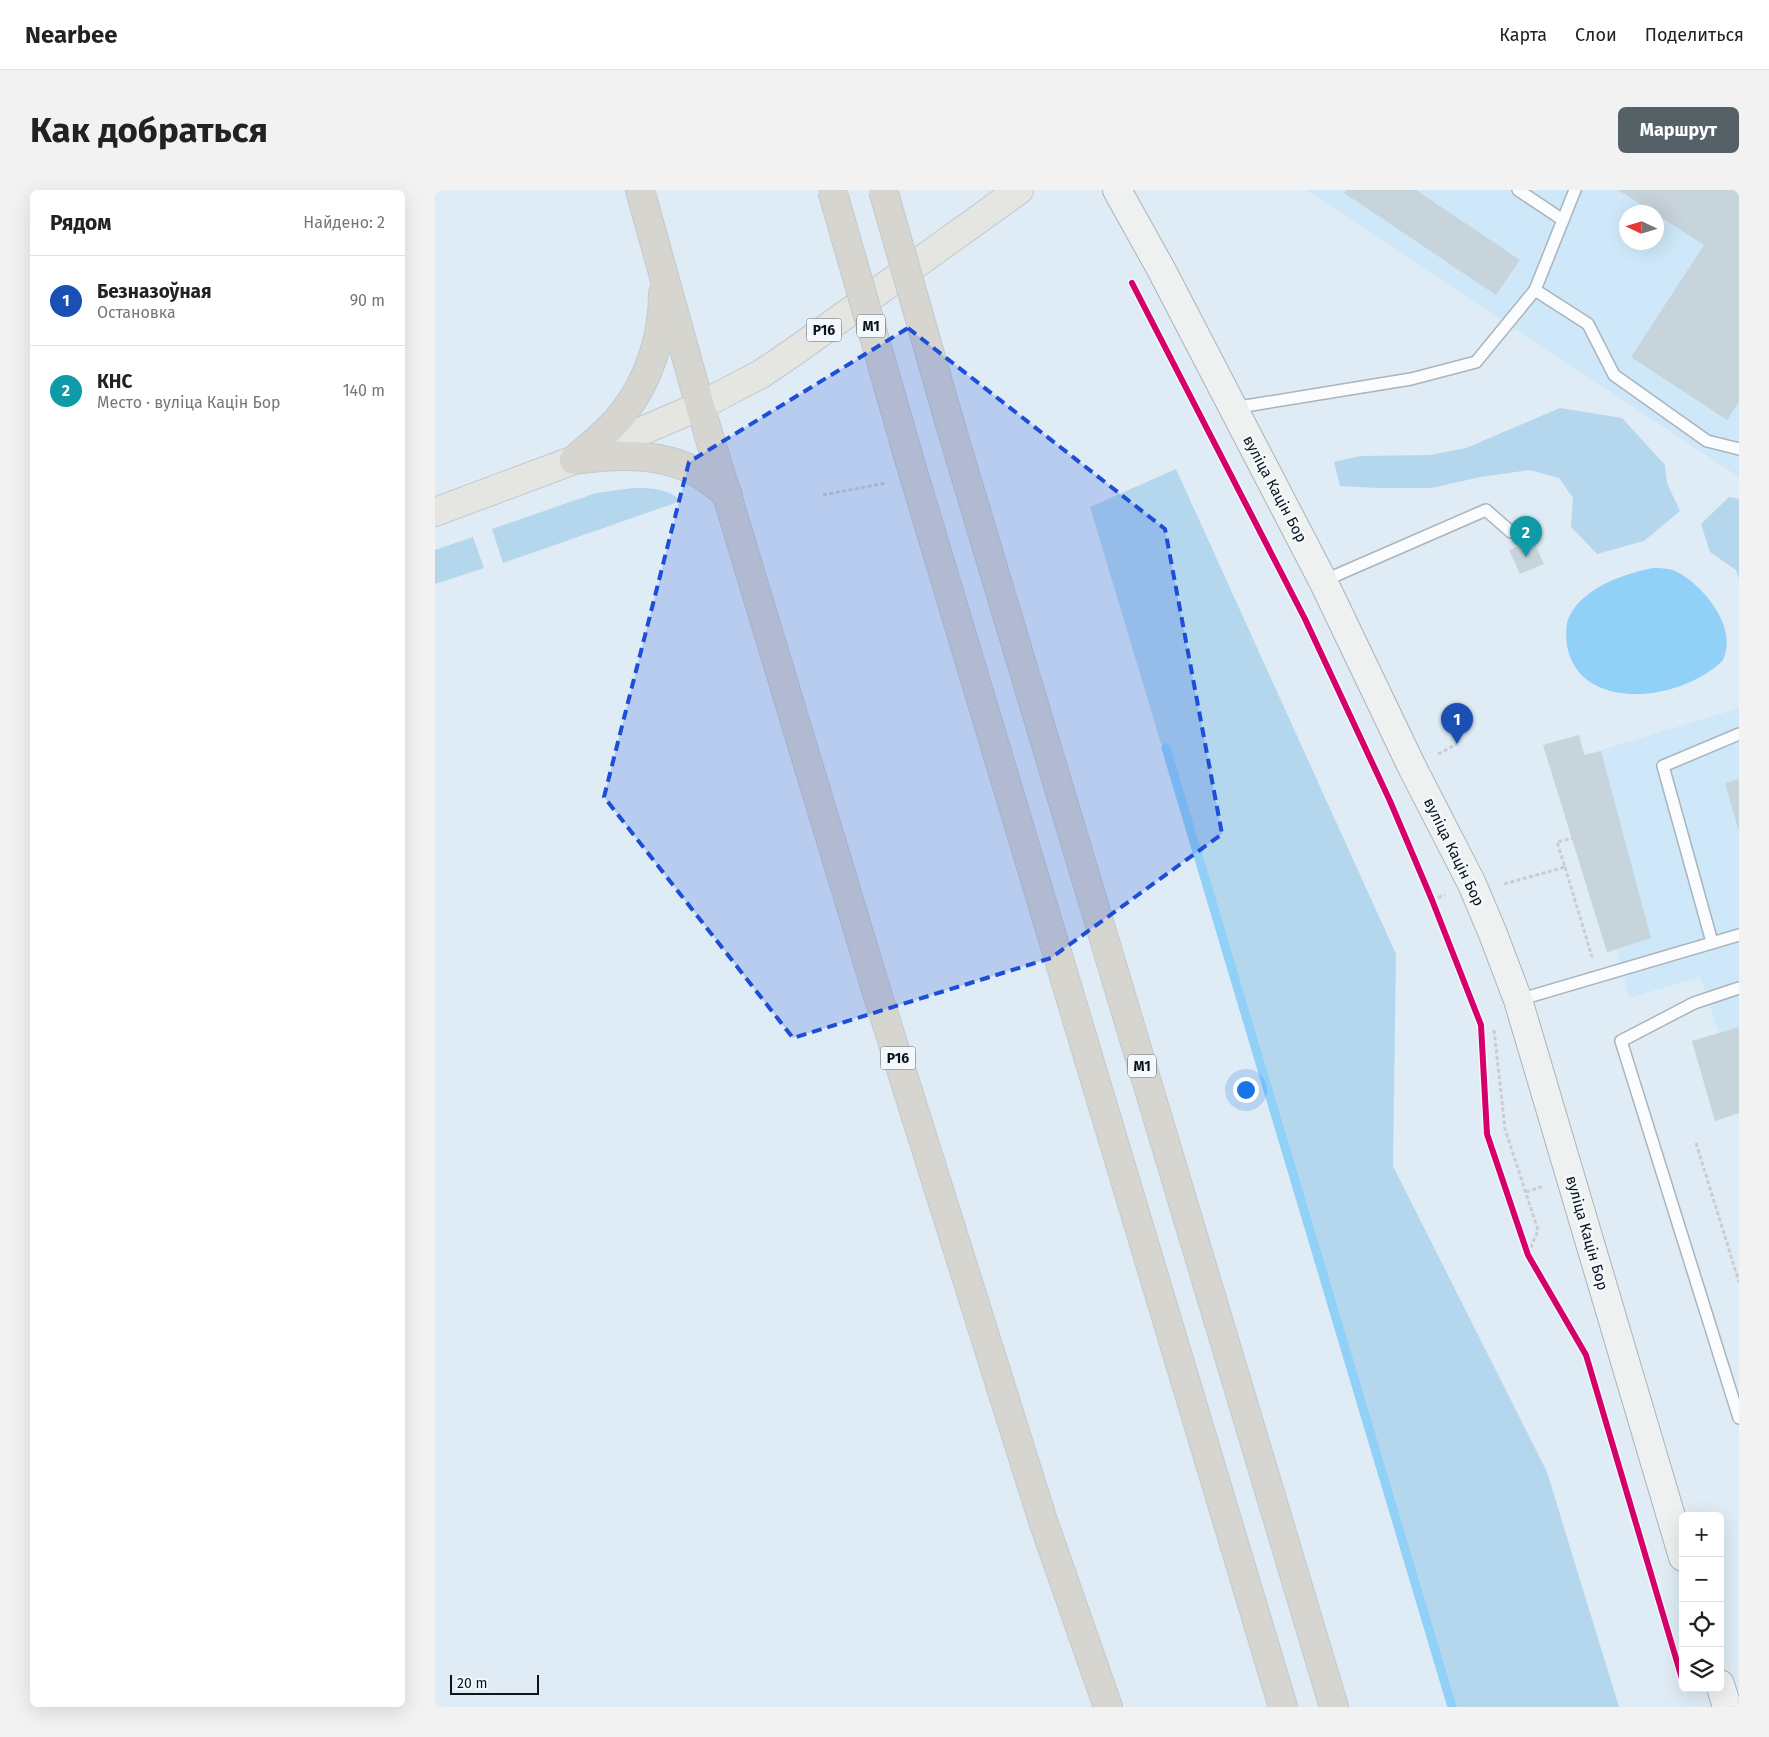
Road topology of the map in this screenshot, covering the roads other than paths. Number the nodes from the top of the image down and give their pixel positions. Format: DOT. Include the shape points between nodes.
graph roads {
  1 [pos="640,190"];
  2 [pos="832,190"];
  3 [pos="883,190"];
  4 [pos="1019,190"];
  5 [pos="1117,190"];
  6 [pos="1518,190"];
  7 [pos="1575,190"];
  8 [pos="1563,220"];
  9 [pos="663,272"];
  10 [pos="1535,290"];
  11 [pos="700,406"];
  12 [pos="1233,408"];
  13 [pos="1739,449"];
  14 [pos="574,460"];
  15 [pos="728,495"];
  16 [pos="435,512"];
  17 [pos="1511,532"];
  18 [pos="1323,581"];
  19 [pos="1739,734"];
  20 [pos="1739,935"];
  21 [pos="1712,942"];
  22 [pos="1739,988"];
  23 [pos="1518,1000"];
  24 [pos="1739,1418"];
  25 [pos="1679,1543"];
  26 [pos="1722,1692"];
  27 [pos="1107,1707"];
  28 [pos="1283,1707"];
  29 [pos="1334,1707"];
  30 [pos="1727,1707"];
  1 -- 9 [label="highway, Р16"];
  2 -- 28 [label="highway, М1, bridge"];
  3 -- 29 [label="highway, М1, bridge"];
  4 -- 11 [label="main road, Р16" via="761,374"];
  5 -- 12 [label="main road, вуліца Кацін Бор"];
  6 -- 8 [label="lane"];
  7 -- 8 [label="lane"];
  8 -- 10 [label="lane"];
  9 -- 11 [label="highway, Р16"];
  9 -- 14 [label="highway, Р16" via="660,327 642,385 623,413"];
  10 -- 12 [label="lane" via="1476,362 1411,379"];
  10 -- 13 [label="lane" via="1588,324 1614,375 1707,441"];
  11 -- 14 [label="main road, Р16"];
  11 -- 15 [label="highway, Р16"];
  12 -- 18 [label="main road, вуліца Кацін Бор"];
  14 -- 15 [label="highway, Р16" via="607,455 659,459 683,466"];
  14 -- 16 [label="main road, Р16"];
  15 -- 27 [label="highway, Р16" via="880,1002 1043,1521"];
  17 -- 18 [label="lane" via="1486,510"];
  18 -- 23 [label="main road, вуліца Кацін Бор" via="1471,884"];
  19 -- 21 [label="lane" via="1663,766"];
  20 -- 21 [label="lane"];
  21 -- 23 [label="lane"];
  22 -- 24 [label="lane" via="1694,1003 1621,1042"];
  23 -- 25 [label="main road, вуліца Кацін Бор"];
  26 -- 30 [label="main road"];
}
